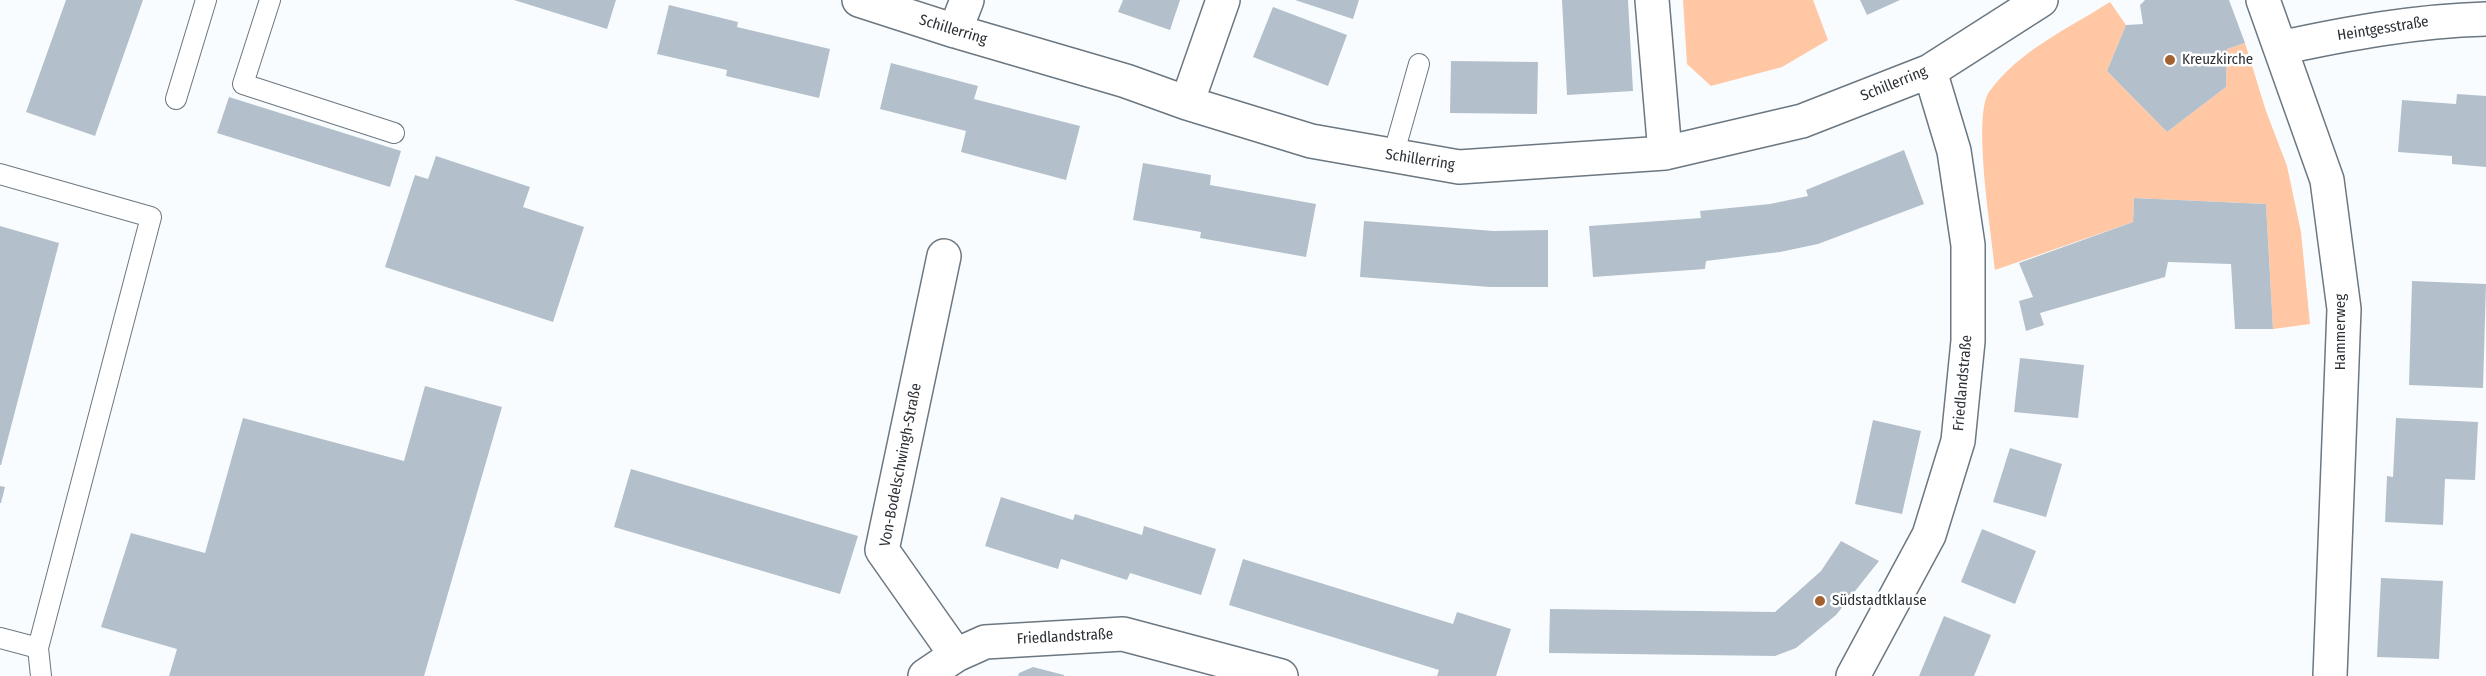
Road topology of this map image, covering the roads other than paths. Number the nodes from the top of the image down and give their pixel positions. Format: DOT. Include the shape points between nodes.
graph roads {
  1 [pos="207,0"];
  2 [pos="270,0"];
  3 [pos="859,0"];
  4 [pos="967,0"];
  5 [pos="1222,0"];
  6 [pos="1652,0"];
  7 [pos="2041,0"];
  8 [pos="2263,0"];
  9 [pos="2486,19"];
  10 [pos="955,31"];
  11 [pos="2280,48"];
  12 [pos="1419,64"];
  13 [pos="1930,70"];
  14 [pos="176,99"];
  15 [pos="1187,103"];
  16 [pos="394,133"];
  17 [pos="1665,153"];
  18 [pos="1393,156"];
  19 [pos="0,174"];
  20 [pos="944,256"];
  21 [pos="0,638"];
  22 [pos="38,648"];
  23 [pos="956,655"];
  24 [pos="41,676"];
  25 [pos="925,676"];
  26 [pos="1281,676"];
  27 [pos="1853,676"];
  28 [pos="2330,676"];
  1 -- 14 [label="lane"];
  2 -- 16 [label="lane" via="243,84"];
  3 -- 10 [label="street, Schillerring"];
  4 -- 10 [label="street"];
  5 -- 15 [label="street"];
  6 -- 17 [label="street"];
  7 -- 13 [label="street, Schillerring"];
  8 -- 11 [label="street, Hammerweg"];
  9 -- 11 [label="street, Heintgesstraße" via="2439,20"];
  10 -- 15 [label="street, Schillerring"];
  11 -- 28 [label="street, Hammerweg" via="2327,180 2344,309"];
  12 -- 18 [label="lane"];
  13 -- 17 [label="street, Schillerring" via="1802,121"];
  13 -- 27 [label="street, Friedlandstraße" via="1954,151 1968,245 1968,341 1958,441 1929,535"];
  15 -- 18 [label="street, Schillerring" via="1311,141"];
  17 -- 18 [label="street, Schillerring" via="1459,167"];
  19 -- 22 [label="lane" via="151,217"];
  20 -- 23 [label="street, Von-Bodelschwingh-Straße" via="882,550"];
  21 -- 22 [label="lane"];
  22 -- 24 [label="lane"];
  23 -- 25 [label="street, Friedlandstraße"];
  23 -- 26 [label="street, Friedlandstraße" via="985,642 1123,634"];
}
